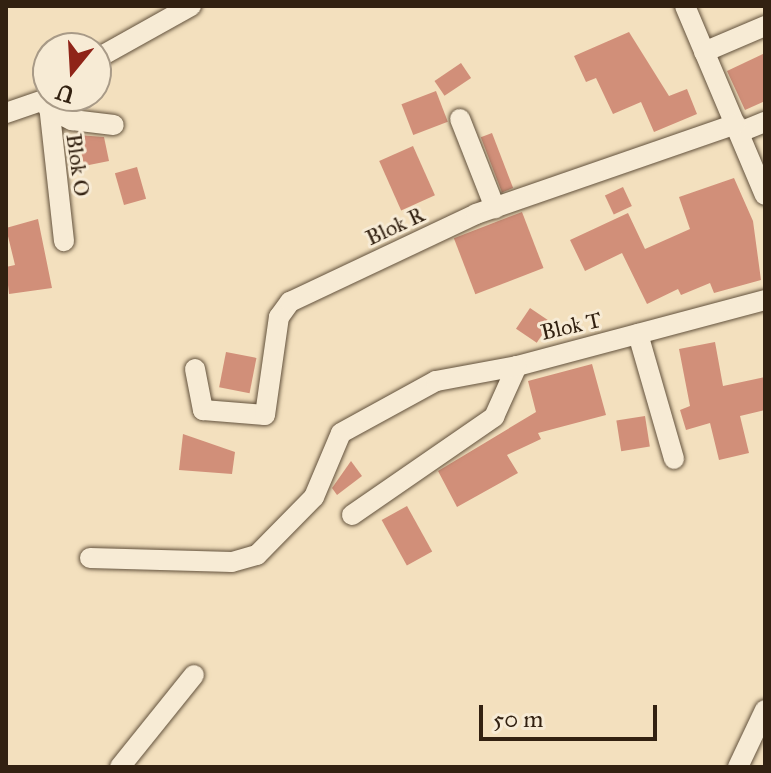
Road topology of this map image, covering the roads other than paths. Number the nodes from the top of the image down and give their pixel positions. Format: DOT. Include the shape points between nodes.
graph roads {
  1 [pos="191,6"];
  2 [pos="685,6"];
  3 [pos="765,26"];
  4 [pos="112,50"];
  5 [pos="704,52"];
  6 [pos="32,106"];
  7 [pos="49,112"];
  8 [pos="62,112"];
  9 [pos="6,113"];
  10 [pos="460,119"];
  11 [pos="765,122"];
  12 [pos="114,125"];
  13 [pos="738,128"];
  14 [pos="765,195"];
  15 [pos="495,208"];
  16 [pos="64,241"];
  17 [pos="765,300"];
  18 [pos="638,334"];
  19 [pos="517,366"];
  20 [pos="195,369"];
  21 [pos="674,459"];
  22 [pos="352,515"];
  23 [pos="90,558"];
  24 [pos="194,675"];
  25 [pos="765,710"];
  26 [pos="120,767"];
  27 [pos="738,767"];
  1 -- 4 [label="street"];
  2 -- 5 [label="street"];
  3 -- 5 [label="street"];
  5 -- 13 [label="street"];
  6 -- 9 [label="street"];
  7 -- 16 [label="street, Blok O"];
  8 -- 12 [label="street" via="72,120"];
  10 -- 15 [label="street"];
  11 -- 13 [label="street, Blok R"];
  13 -- 14 [label="street"];
  13 -- 15 [label="street, Blok R"];
  15 -- 20 [label="street, Blok R" via="281,310 265,415 203,410"];
  17 -- 18 [label="street, Blok T"];
  18 -- 19 [label="street, Blok T"];
  18 -- 21 [label="street"];
  19 -- 22 [label="street" via="494,417"];
  19 -- 23 [label="street, Blok T" via="436,381 341,433 314,497 257,555 232,562"];
  24 -- 26 [label="street"];
  25 -- 27 [label="street"];
}
